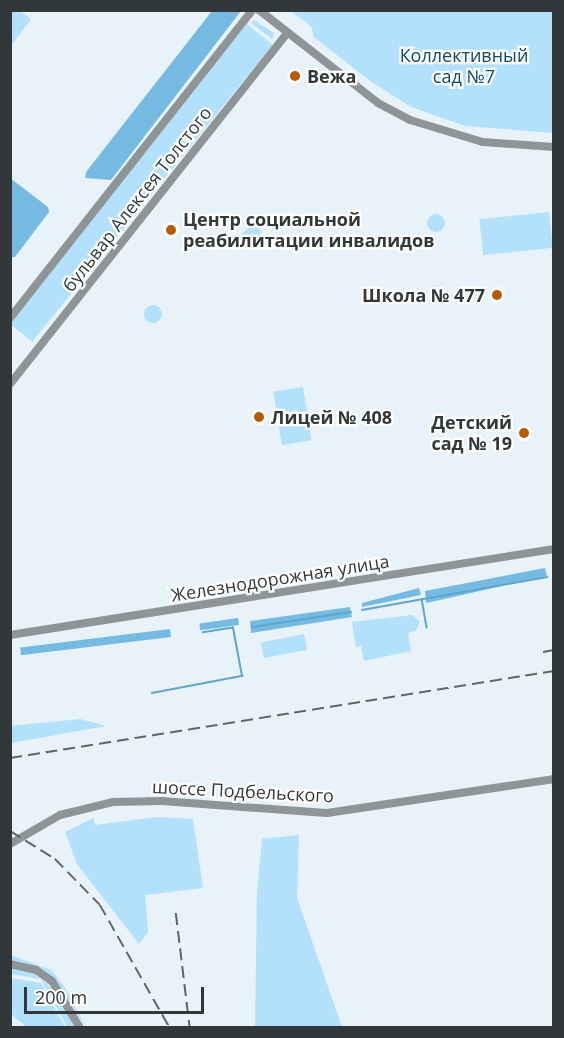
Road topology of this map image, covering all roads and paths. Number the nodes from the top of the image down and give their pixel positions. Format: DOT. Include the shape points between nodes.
graph roads {
  1 [pos="252,10"];
  2 [pos="259,10"];
  3 [pos="287,33"];
  4 [pos="554,147"];
  5 [pos="10,318"];
  6 [pos="10,384"];
  7 [pos="554,549"];
  8 [pos="10,635"];
  9 [pos="554,779"];
  10 [pos="10,844"];
  11 [pos="10,964"];
  12 [pos="80,1028"];
  1 -- 5 [label="street, бульвар Алексея Толстого"];
  2 -- 3 [label="street"];
  3 -- 4 [label="street" via="378,103 425,127 483,142"];
  3 -- 6 [label="street, бульвар Алексея Толстого"];
  7 -- 8 [label="street, Железнодорожная улица"];
  9 -- 10 [label="street, шоссе Подбельского" via="327,813 162,801 113,802 60,815"];
  11 -- 12 [label="street" via="36,970 52,981"];
}
